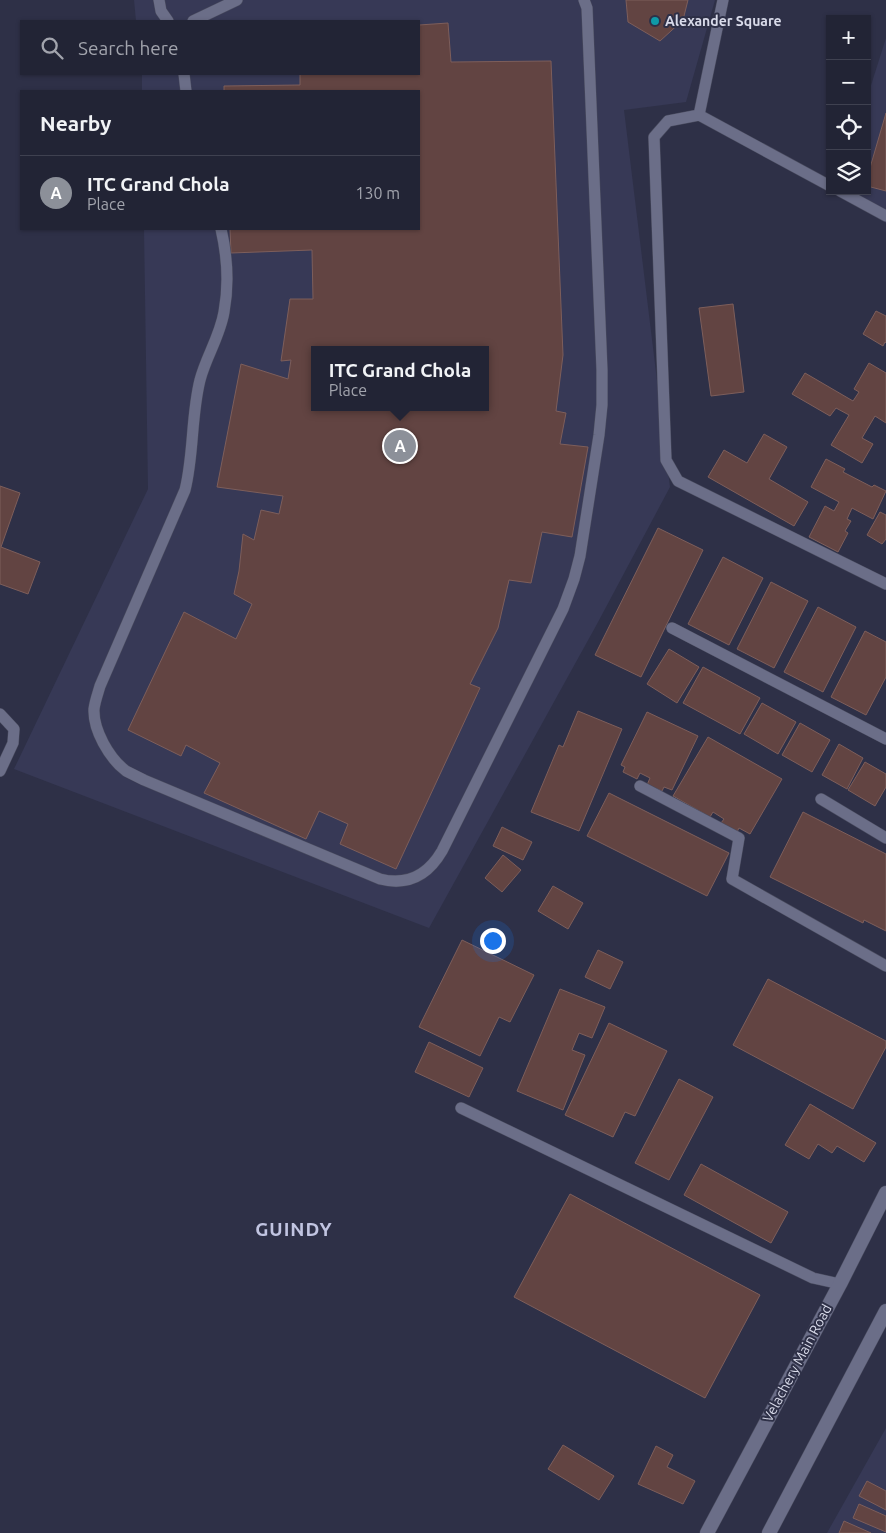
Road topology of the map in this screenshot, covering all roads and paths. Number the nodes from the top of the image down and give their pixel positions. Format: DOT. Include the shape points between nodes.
graph roads {
  1 [pos="159,0"];
  2 [pos="237,0"];
  3 [pos="584,0"];
  4 [pos="723,0"];
  5 [pos="167,20"];
  6 [pos="195,20"];
  7 [pos="184,75"];
  8 [pos="186,90"];
  9 [pos="698,115"];
  10 [pos="826,184"];
  11 [pos="847,195"];
  12 [pos="886,216"];
  13 [pos="221,230"];
  14 [pos="886,584"];
  15 [pos="672,628"];
  16 [pos="0,714"];
  17 [pos="886,738"];
  18 [pos="0,771"];
  19 [pos="640,786"];
  20 [pos="821,799"];
  21 [pos="886,838"];
  22 [pos="886,966"];
  23 [pos="461,1108"];
  24 [pos="886,1193"];
  25 [pos="840,1284"];
  26 [pos="886,1311"];
  27 [pos="707,1533"];
  28 [pos="768,1533"];
  1 -- 5 [label="lane"];
  2 -- 6 [label="lane"];
  3 -- 13 [label="lane" via="588,18 602,405 580,556 564,609 442,851 434,864 421,875 405,881 380,879 144,780 117,761 104,743 94,718 100,686 185,490 200,380 224,312 227,281"];
  4 -- 9 [label="lane"];
  7 -- 8 [label="lane"];
  9 -- 10 [label="lane"];
  9 -- 14 [label="lane" via="668,121 654,137 666,460 678,481"];
  11 -- 12 [label="lane"];
  15 -- 17 [label="lane"];
  16 -- 18 [label="lane" via="14,729 13,743"];
  19 -- 22 [label="lane" via="739,838 732,879"];
  20 -- 21 [label="lane"];
  23 -- 25 [label="lane" via="813,1278"];
  24 -- 25 [label="main road, Velachery Main Road"];
  25 -- 27 [label="main road, Velachery Main Road"];
  26 -- 28 [label="main road"];
}
